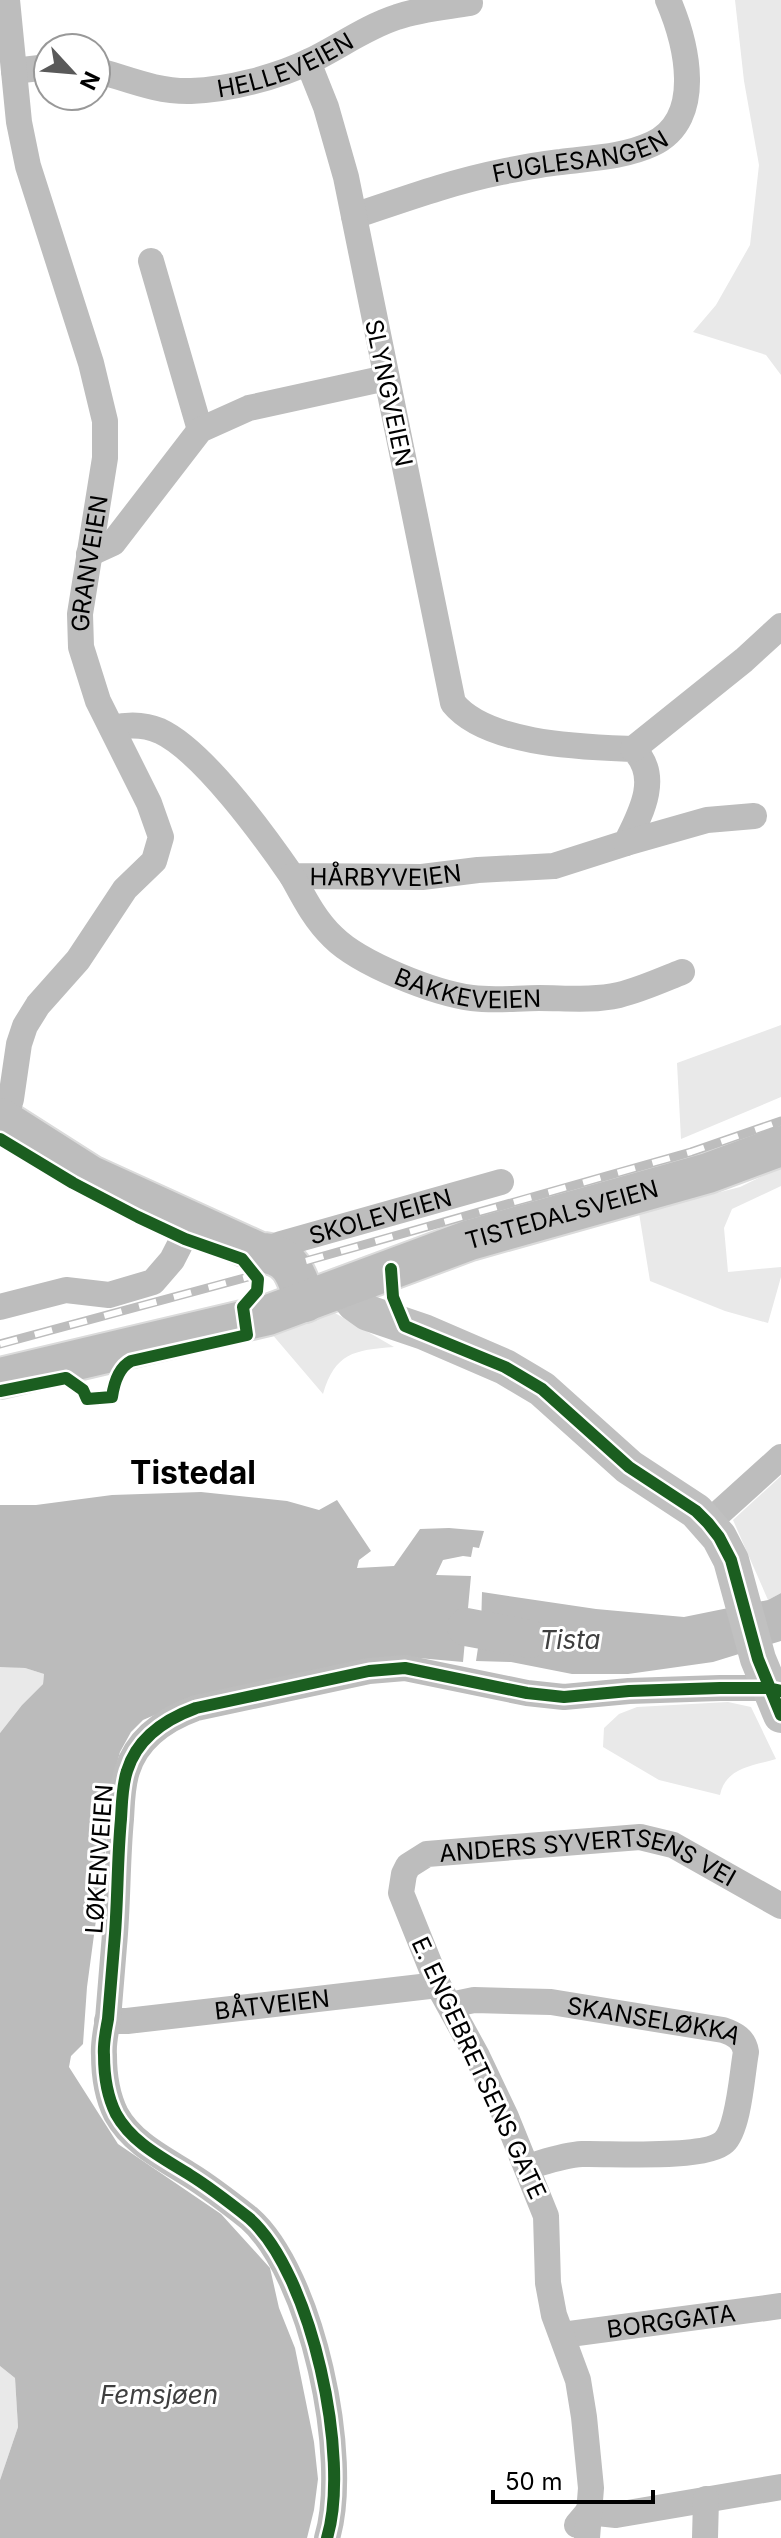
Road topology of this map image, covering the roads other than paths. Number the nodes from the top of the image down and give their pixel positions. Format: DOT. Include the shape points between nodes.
graph roads {
  1 [pos="7,0"];
  2 [pos="668,0"];
  3 [pos="470,3"];
  4 [pos="308,62"];
  5 [pos="32,69"];
  6 [pos="14,71"];
  7 [pos="112,75"];
  8 [pos="354,216"];
  9 [pos="151,261"];
  10 [pos="386,378"];
  11 [pos="200,430"];
  12 [pos="89,554"];
  13 [pos="781,626"];
  14 [pos="112,728"];
  15 [pos="633,749"];
  16 [pos="754,816"];
  17 [pos="626,843"];
  18 [pos="292,876"];
  19 [pos="682,972"];
  20 [pos="2,1120"];
  21 [pos="781,1146"];
  22 [pos="501,1182"];
  23 [pos="191,1223"];
  24 [pos="260,1253"];
  25 [pos="391,1269"];
  26 [pos="343,1289"];
  27 [pos="0,1307"];
  28 [pos="291,1307"];
  29 [pos="405,1326"];
  30 [pos="0,1378"];
  31 [pos="781,1457"];
  32 [pos="708,1523"];
  33 [pos="772,1688"];
  34 [pos="402,1882"];
  35 [pos="781,1906"];
  36 [pos="444,1995"];
  37 [pos="107,2021"];
  38 [pos="527,2167"];
  39 [pos="781,2306"];
  40 [pos="562,2335"];
  41 [pos="781,2487"];
  42 [pos="706,2499"];
  43 [pos="587,2525"];
  44 [pos="327,2538"];
  45 [pos="569,2538"];
  46 [pos="705,2538"];
  1 -- 6 [label="street, GRANVEIEN"];
  2 -- 8 [label="street, FUGLESANGEN" via="682,45 686,87 681,114 661,139 618,154 481,176"];
  3 -- 4 [label="street, HELLEVEIEN" via="399,16"];
  4 -- 7 [label="street, HELLEVEIEN" via="249,81 189,91"];
  4 -- 8 [label="street, SLYNGVEIEN" via="337,143"];
  5 -- 6 [label="street"];
  6 -- 12 [label="street, GRANVEIEN" via="28,166 105,421 104,474"];
  8 -- 10 [label="street, SLYNGVEIEN"];
  9 -- 11 [label="street"];
  10 -- 11 [label="street" via="249,408"];
  10 -- 15 [label="street, SLYNGVEIEN" via="453,703 471,719 526,738 564,747"];
  11 -- 12 [label="street" via="113,543"];
  12 -- 14 [label="street, GRANVEIEN" via="81,647"];
  13 -- 15 [label="street"];
  14 -- 18 [label="street, HÅRBYVEIEN" via="141,725 184,748 245,812"];
  14 -- 20 [label="street, GRANVEIEN" via="157,823 160,846 154,861 125,889 25,1026"];
  15 -- 17 [label="street" via="642,757 647,792"];
  16 -- 17 [label="street, HÅRBYVEIEN" via="721,817"];
  17 -- 18 [label="street, HÅRBYVEIEN" via="554,866 422,877"];
  18 -- 19 [label="street, BAKKEVEIEN" via="311,910 348,950 468,998 589,1000 620,995"];
  20 -- 23 [label="main road" via="91,1176"];
  21 -- 25 [label="main road, TISTEDALSVEIEN"];
  22 -- 24 [label="street, SKOLEVEIEN"];
  23 -- 24 [label="main road"];
  23 -- 27 [label="street" via="172,1260 153,1282 109,1295 66,1290"];
  24 -- 28 [label="main road" via="276,1295"];
  25 -- 26 [label="main road, TISTEDALSVEIEN"];
  25 -- 29 [label="main road" via="393,1297"];
  26 -- 28 [label="main road, TISTEDALSVEIEN"];
  26 -- 29 [label="main road" via="368,1313"];
  28 -- 30 [label="main road, TISTEDALSVEIEN"];
  29 -- 32 [label="main road" via="505,1367 542,1389 608,1450"];
  31 -- 32 [label="street"];
  32 -- 33 [label="main road" via="731,1560"];
  33 -- 37 [label="street, LØKENVEIEN" via="564,1697 405,1668 274,1689 173,1716 152,1732 127,1771"];
  34 -- 35 [label="street, ANDERS SYVERTSENS VEI" via="408,1866 427,1854 640,1837 673,1845"];
  34 -- 36 [label="street, E. ENGEBRETSENS GATE" via="401,1893"];
  36 -- 37 [label="street, BÅTVEIEN"];
  36 -- 38 [label="street, E. ENGEBRETSENS GATE"];
  36 -- 38 [label="street, SKANSELØKKA" via="551,2002 723,2030 745,2045 734,2121 718,2146 687,2152 579,2154"];
  37 -- 44 [label="street, LØKENVEIEN" via="105,2073 117,2117 138,2140 256,2225 291,2277 312,2339 330,2424 334,2496"];
  38 -- 40 [label="street, E. ENGEBRETSENS GATE" via="546,2216 548,2283"];
  39 -- 40 [label="street, BORGGATA"];
  40 -- 43 [label="street, E. ENGEBRETSENS GATE" via="584,2417 591,2488"];
  41 -- 42 [label="street"];
  42 -- 43 [label="street"];
  42 -- 46 [label="street"];
  43 -- 45 [label="street"];
}
